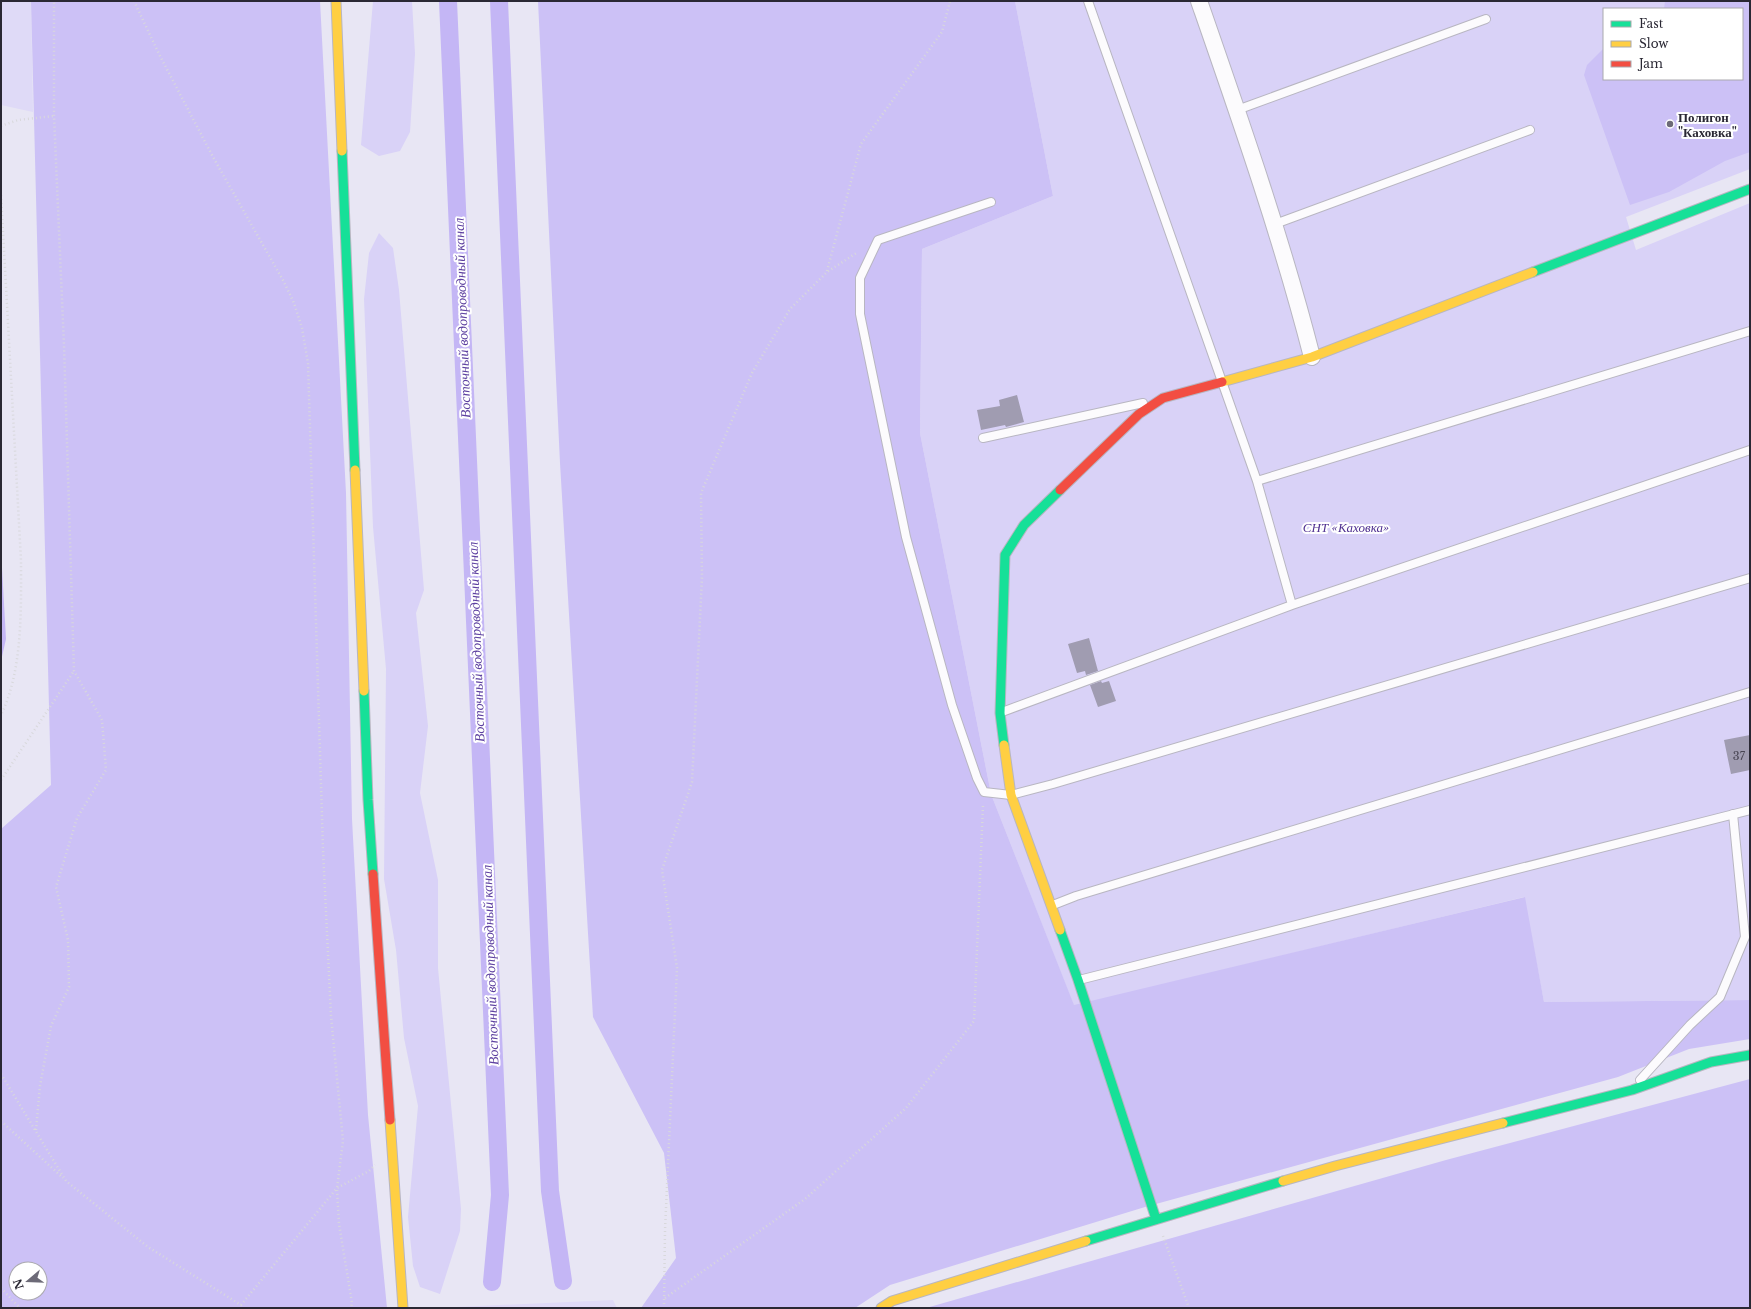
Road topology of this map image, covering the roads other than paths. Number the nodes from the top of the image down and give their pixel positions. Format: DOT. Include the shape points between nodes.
graph roads {
  1 [pos="336,1"];
  2 [pos="1088,1"];
  3 [pos="1199,1"];
  4 [pos="1486,19"];
  5 [pos="1237,110"];
  6 [pos="1530,130"];
  7 [pos="1750,189"];
  8 [pos="992,202"];
  9 [pos="1275,224"];
  10 [pos="1750,331"];
  11 [pos="1312,357"];
  12 [pos="1222,383"];
  13 [pos="1163,398"];
  14 [pos="984,438"];
  15 [pos="1750,450"];
  16 [pos="1257,480"];
  17 [pos="1750,578"];
  18 [pos="1292,605"];
  19 [pos="1750,692"];
  20 [pos="1000,713"];
  21 [pos="1011,795"];
  22 [pos="1750,810"];
  23 [pos="1734,814"];
  24 [pos="1051,906"];
  25 [pos="1078,980"];
  26 [pos="1750,1055"];
  27 [pos="1632,1090"];
  28 [pos="1156,1219"];
  29 [pos="403,1308"];
  30 [pos="881,1308"];
  1 -- 29 [label="street" via="368,800"];
  2 -- 12 [label="lane"];
  3 -- 5 [label="street"];
  4 -- 5 [label="lane"];
  5 -- 9 [label="street"];
  6 -- 9 [label="lane"];
  7 -- 11 [label="street"];
  8 -- 21 [label="lane" via="878,240 860,278 860,314 906,537 952,706 984,792"];
  9 -- 11 [label="street"];
  10 -- 16 [label="lane"];
  11 -- 12 [label="street"];
  12 -- 13 [label="street"];
  12 -- 16 [label="lane"];
  13 -- 14 [label="lane"];
  13 -- 20 [label="street" via="1139,414 1024,525 1006,555"];
  15 -- 18 [label="lane"];
  16 -- 18 [label="lane"];
  17 -- 21 [label="lane"];
  18 -- 20 [label="lane"];
  19 -- 24 [label="lane"];
  20 -- 21 [label="street"];
  21 -- 24 [label="street"];
  22 -- 23 [label="lane"];
  23 -- 25 [label="lane"];
  23 -- 27 [label="lane" via="1746,937 1720,997 1690,1025"];
  24 -- 25 [label="street"];
  25 -- 28 [label="street"];
  26 -- 27 [label="street" via="1711,1062"];
  27 -- 28 [label="street" via="1335,1166"];
  28 -- 30 [label="street" via="892,1301"];
}
